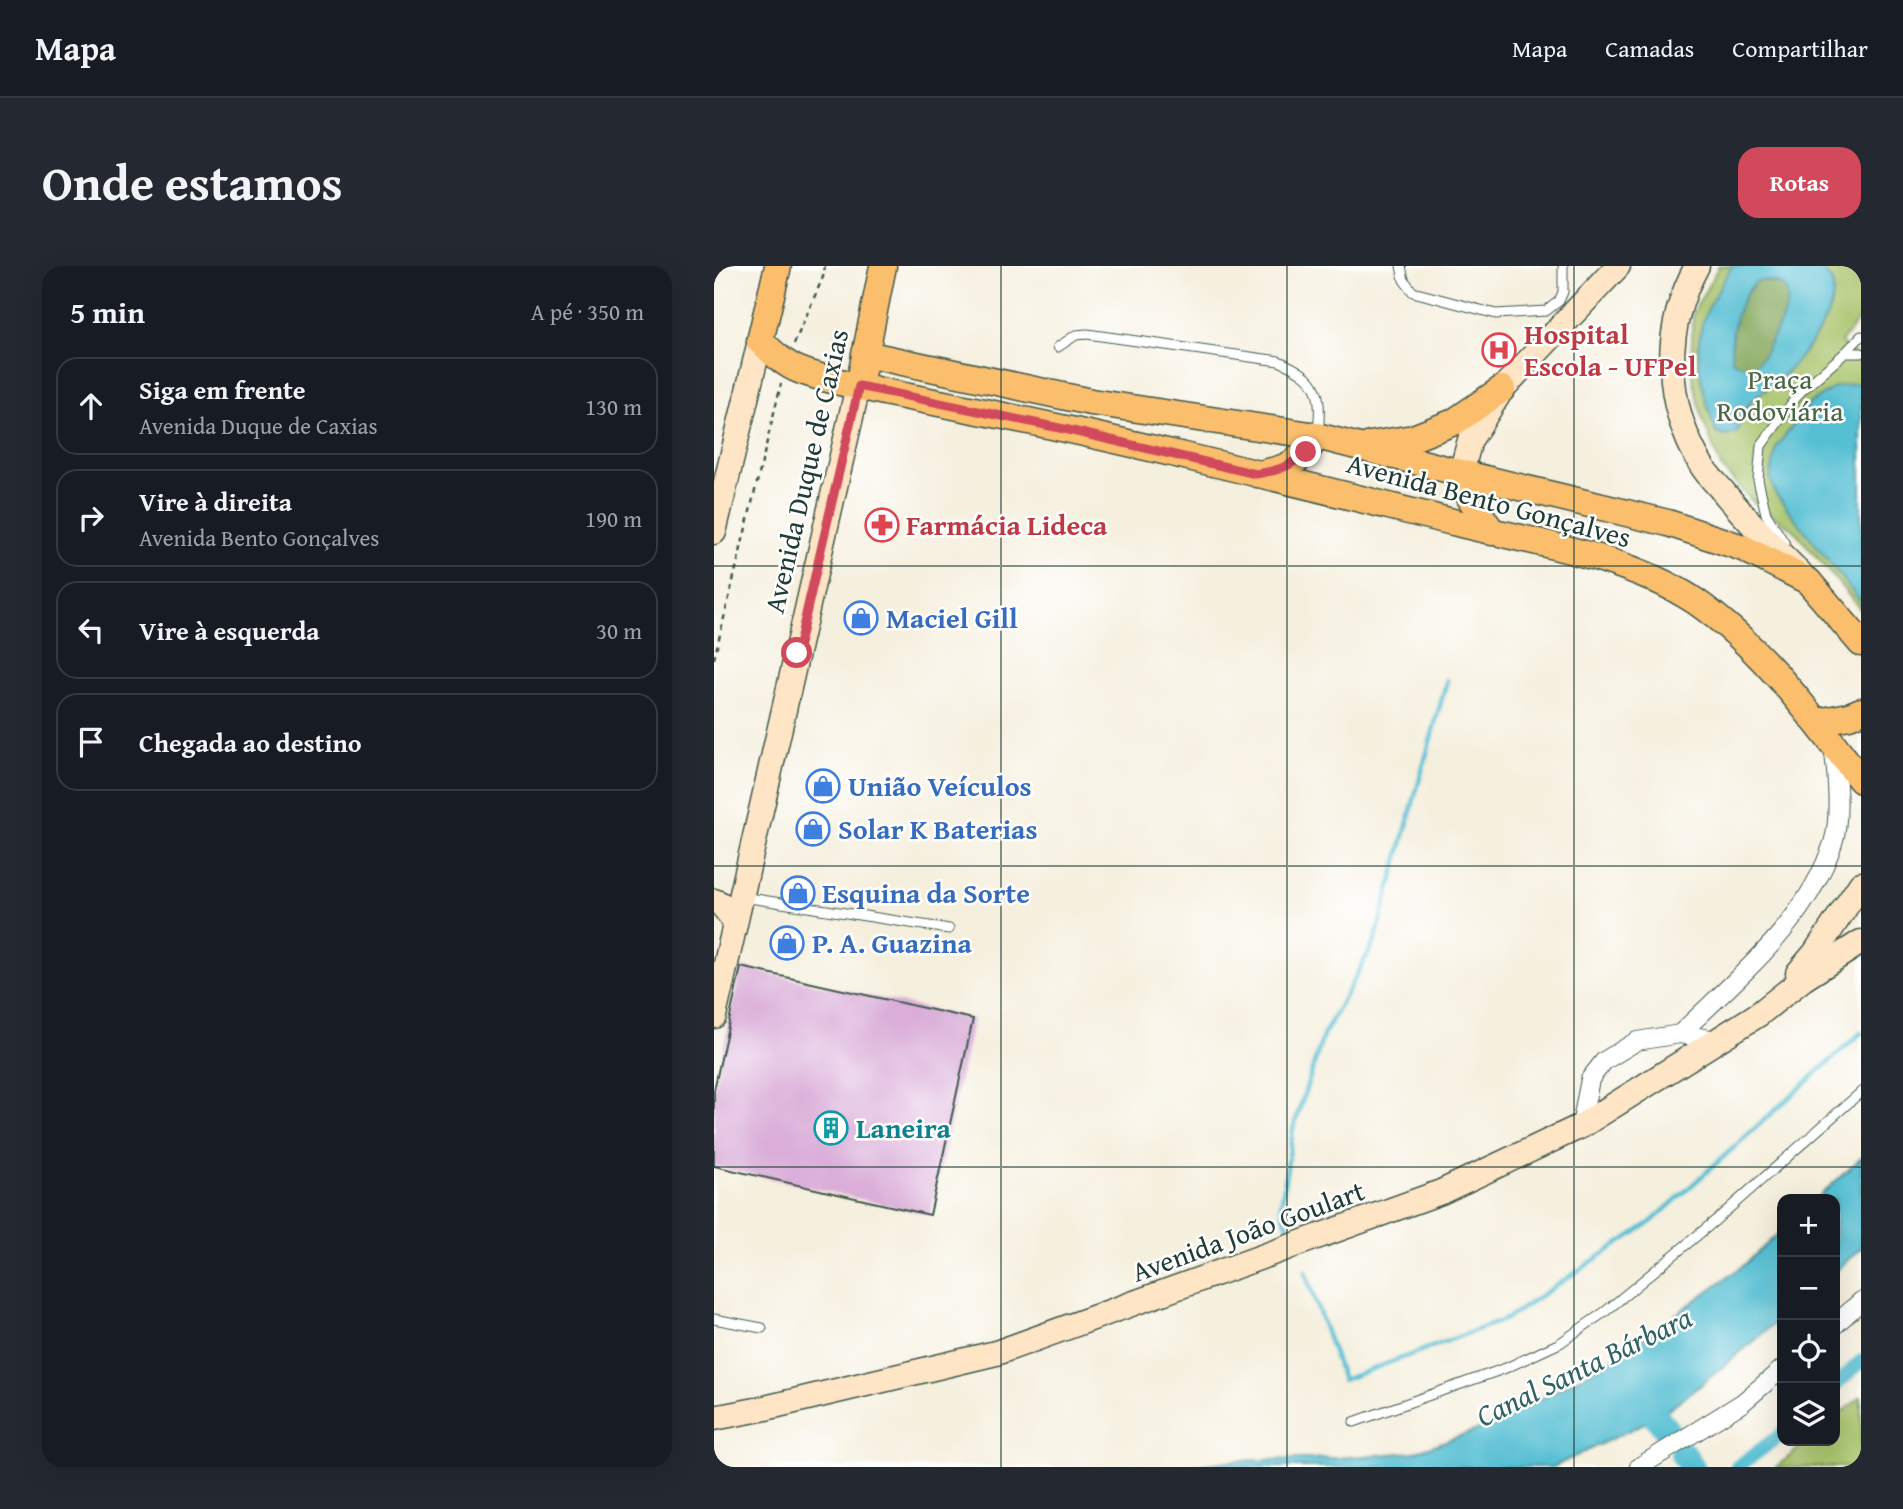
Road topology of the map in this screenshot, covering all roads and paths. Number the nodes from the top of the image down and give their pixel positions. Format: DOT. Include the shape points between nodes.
graph roads {
  1 [pos="778,266"];
  2 [pos="825,266"];
  3 [pos="883,266"];
  4 [pos="1401,266"];
  5 [pos="1563,266"];
  6 [pos="1618,266"];
  7 [pos="1697,266"];
  8 [pos="1861,336"];
  9 [pos="760,341"];
  10 [pos="867,346"];
  11 [pos="1058,347"];
  12 [pos="1845,353"];
  13 [pos="1861,353"];
  14 [pos="786,363"];
  15 [pos="820,376"];
  16 [pos="859,386"];
  17 [pos="1502,389"];
  18 [pos="1317,436"];
  19 [pos="1363,446"];
  20 [pos="1461,473"];
  21 [pos="1256,474"];
  22 [pos="1346,495"];
  23 [pos="714,532"];
  24 [pos="1492,532"];
  25 [pos="1808,581"];
  26 [pos="1861,643"];
  27 [pos="714,659"];
  28 [pos="1861,711"];
  29 [pos="1826,733"];
  30 [pos="1861,780"];
  31 [pos="1861,884"];
  32 [pos="741,897"];
  33 [pos="714,901"];
  34 [pos="735,921"];
  35 [pos="949,929"];
  36 [pos="1861,942"];
  37 [pos="1759,1014"];
  38 [pos="714,1016"];
  39 [pos="1679,1034"];
  40 [pos="1716,1040"];
  41 [pos="1861,1092"];
  42 [pos="1581,1126"];
  43 [pos="1861,1301"];
  44 [pos="714,1319"];
  45 [pos="1840,1320"];
  46 [pos="762,1328"];
  47 [pos="1777,1373"];
  48 [pos="716,1417"];
  49 [pos="1354,1422"];
  50 [pos="1639,1467"];
  1 -- 9 [label="main road"];
  2 -- 14 [label="path"];
  3 -- 10 [label="main road, Avenida Duque de Caxias"];
  4 -- 5 [label="lane" via="1413,292 1496,314 1546,311 1563,292"];
  6 -- 17 [label="main road"];
  7 -- 25 [label="main road" via="1675,319 1671,369 1679,416 1702,467"];
  8 -- 12 [label="lane"];
  9 -- 14 [label="main road, Avenida Bento Gonçalves"];
  9 -- 23 [label="main road"];
  10 -- 15 [label="main road"];
  10 -- 16 [label="main road, Avenida Duque de Caxias"];
  10 -- 18 [label="main road, Avenida Bento Gonçalves" via="1091,402"];
  11 -- 18 [label="lane" via="1076,335 1087,334 1279,361 1304,372 1315,387 1320,410"];
  12 -- 13 [label="lane"];
  12 -- 25 [label="lane" via="1800,392 1761,446 1758,480 1766,514"];
  14 -- 15 [label="main road, Avenida Bento Gonçalves"];
  14 -- 27 [label="path"];
  15 -- 16 [label="main road, Avenida Bento Gonçalves"];
  16 -- 21 [label="main road, Avenida Bento Gonçalves"];
  16 -- 32 [label="main road, Avenida Duque de Caxias"];
  17 -- 19 [label="main road" via="1454,422 1413,438"];
  17 -- 20 [label="main road" via="1470,440"];
  18 -- 19 [label="main road, Avenida Bento Gonçalves"];
  18 -- 21 [label="main road" via="1296,462"];
  18 -- 22 [label="main road" via="1322,467"];
  19 -- 20 [label="main road, Avenida Bento Gonçalves"];
  20 -- 24 [label="main road" via="1470,498"];
  20 -- 25 [label="main road, Avenida Bento Gonçalves" via="1712,536"];
  21 -- 22 [label="main road, Avenida Bento Gonçalves"];
  22 -- 24 [label="main road, Avenida Bento Gonçalves"];
  24 -- 29 [label="main road, Avenida Bento Gonçalves" via="1630,568 1695,601 1762,658"];
  25 -- 26 [label="main road, Avenida Bento Gonçalves"];
  28 -- 29 [label="main road"];
  29 -- 30 [label="main road, Avenida Bento Gonçalves"];
  29 -- 39 [label="street" via="1838,781 1834,841 1804,906"];
  31 -- 37 [label="main road, Avenida João Goulart" via="1815,953"];
  32 -- 34 [label="main road, Avenida Duque de Caxias"];
  32 -- 35 [label="lane"];
  33 -- 34 [label="main road"];
  34 -- 38 [label="main road, Avenida Duque de Caxias"];
  36 -- 37 [label="main road, Avenida João Goulart"];
  37 -- 40 [label="main road, Avenida João Goulart"];
  39 -- 40 [label="street"];
  39 -- 42 [label="street" via="1637,1041 1604,1061 1590,1079"];
  40 -- 42 [label="main road, Avenida João Goulart"];
  41 -- 49 [label="lane" via="1706,1228 1560,1343 1506,1368"];
  42 -- 48 [label="main road, Avenida João Goulart" via="1441,1192 996,1353"];
  43 -- 45 [label="street"];
  44 -- 46 [label="lane"];
  47 -- 50 [label="street" via="1742,1403"];
}
